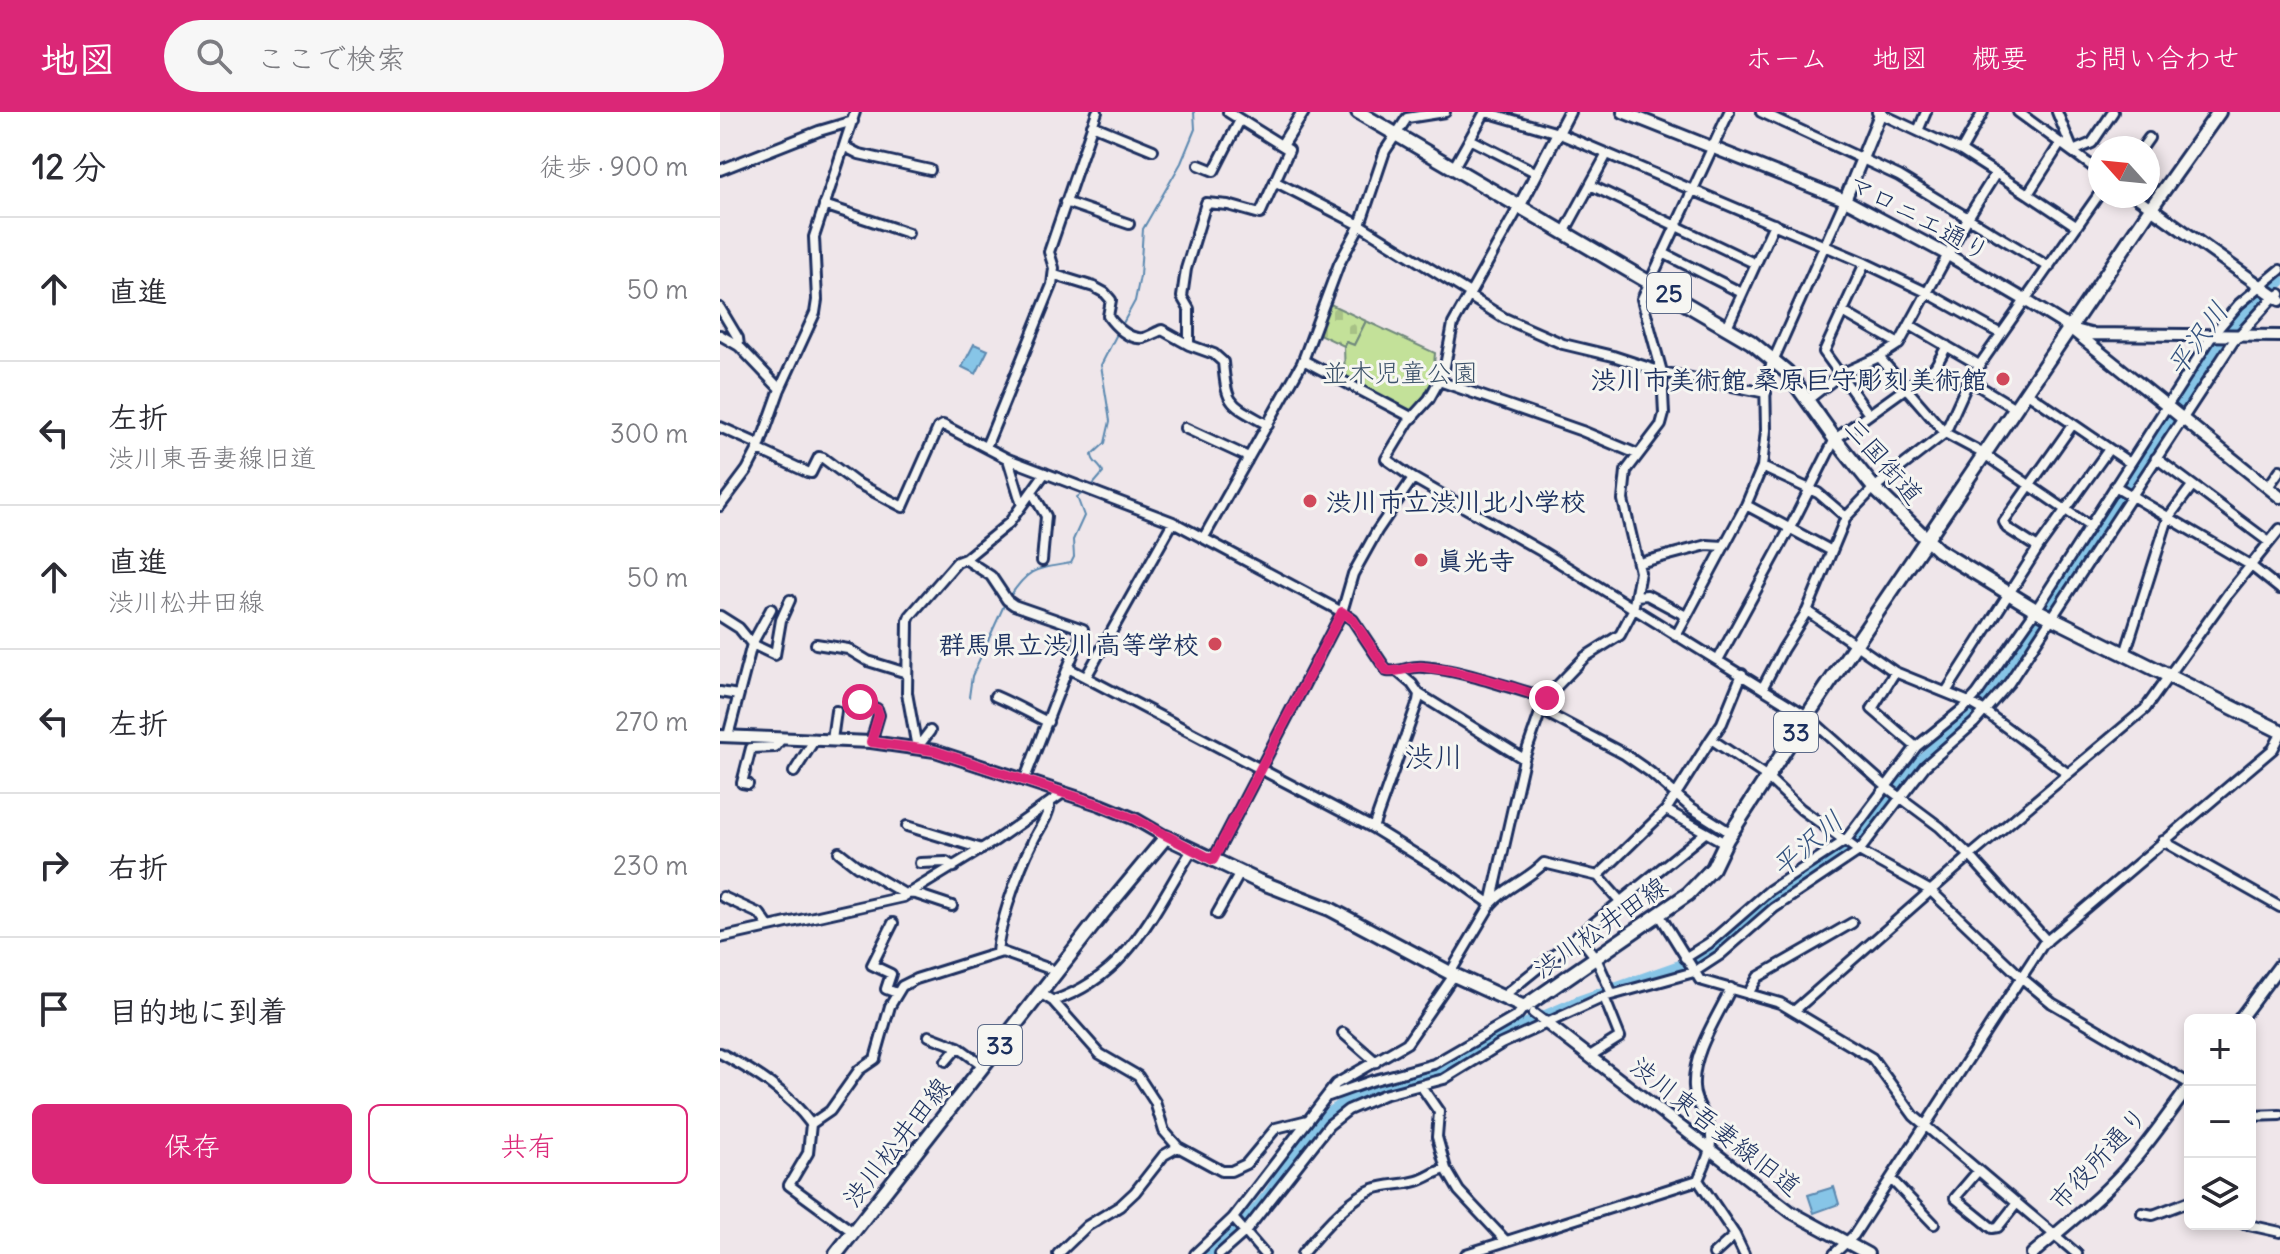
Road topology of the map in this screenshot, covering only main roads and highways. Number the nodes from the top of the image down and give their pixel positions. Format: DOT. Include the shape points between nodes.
graph roads {
  1 [pos="1358,112"];
  2 [pos="2219,112"];
  3 [pos="1926,541"];
  4 [pos="2280,733"];
  5 [pos="836,1254"];
  1 -- 3 [label="main road, 三国街道 / 25" via="1727,327 1774,361 1874,488"];
  2 -- 3 [label="main road, 渋川松井田線 / 33"];
  3 -- 4 [label="main road, 三国街道 / 25" via="2044,615"];
  3 -- 5 [label="main road, 渋川松井田線 / 33" via="1766,776 1706,878 1528,1010 1330,909 1166,837"];
}
